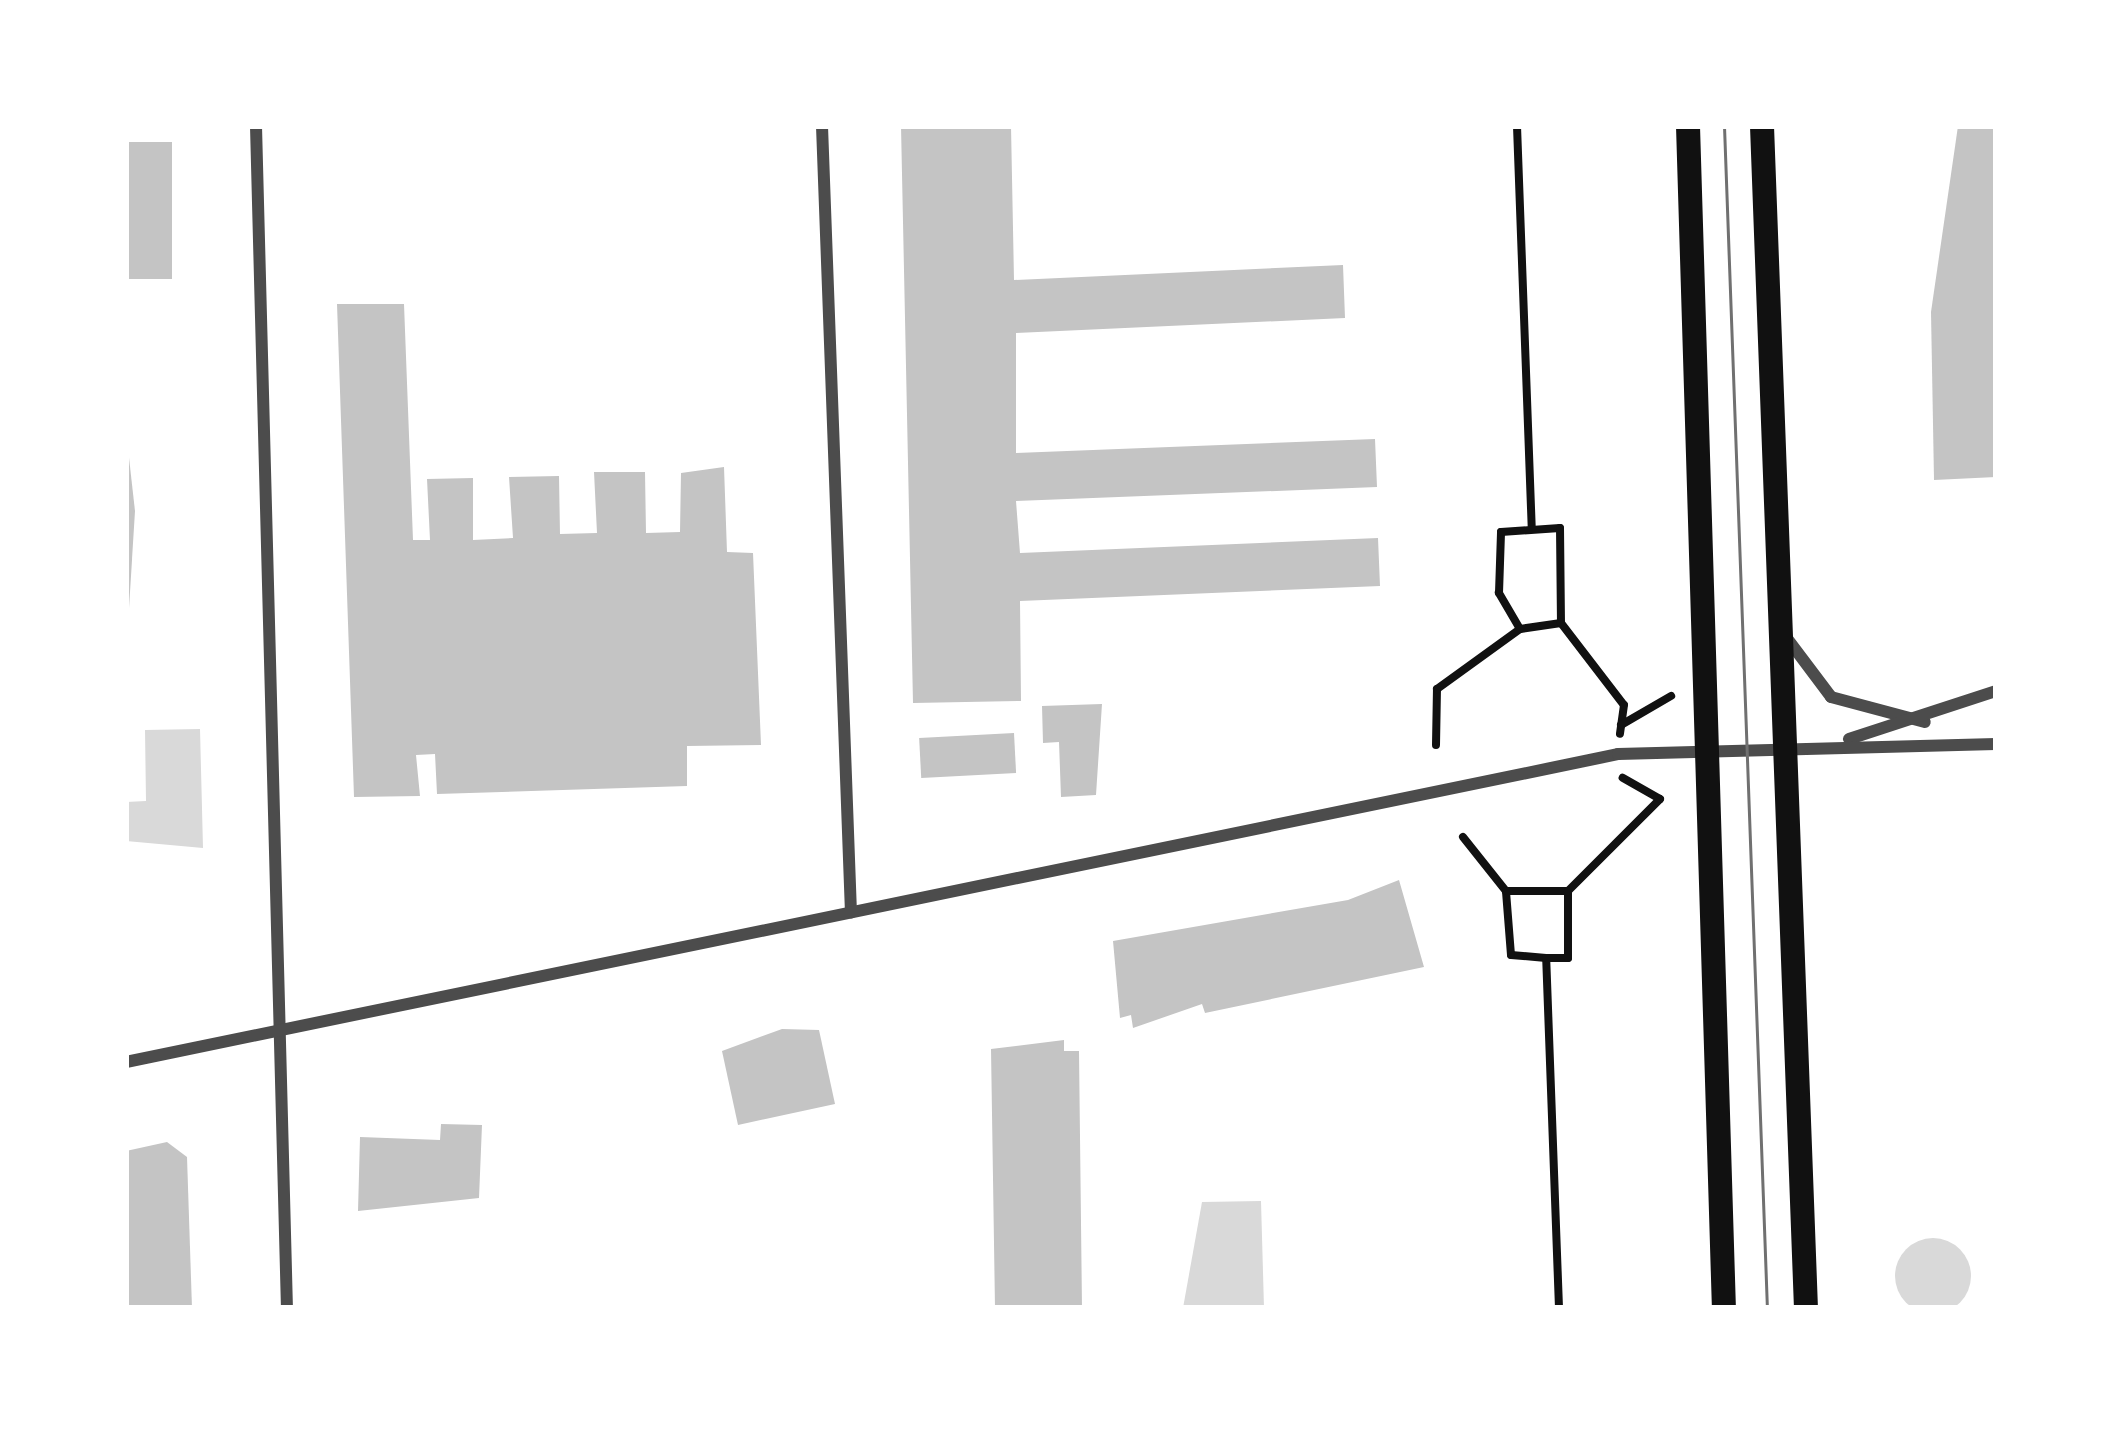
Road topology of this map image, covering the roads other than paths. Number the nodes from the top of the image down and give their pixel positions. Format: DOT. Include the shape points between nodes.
graph roads {
  1 [pos="256,126"];
  2 [pos="822,126"];
  3 [pos="1688,126"];
  4 [pos="1762,126"];
  5 [pos="1780,629"];
  6 [pos="1996,692"];
  7 [pos="1924,722"];
  8 [pos="1823,744"];
  9 [pos="1996,744"];
  10 [pos="1790,746"];
  11 [pos="1707,751"];
  12 [pos="850,912"];
  13 [pos="280,1032"];
  14 [pos="126,1062"];
  15 [pos="287,1308"];
  16 [pos="1724,1308"];
  17 [pos="1806,1308"];
  1 -- 13 [label="street"];
  2 -- 12 [label="street"];
  3 -- 11 [label="main road"];
  4 -- 5 [label="main road"];
  5 -- 7 [label="street" via="1831,697"];
  5 -- 10 [label="main road"];
  6 -- 7 [label="street"];
  7 -- 8 [label="street"];
  8 -- 9 [label="street"];
  8 -- 10 [label="street"];
  10 -- 11 [label="street"];
  10 -- 17 [label="main road"];
  11 -- 12 [label="street" via="1618,754"];
  11 -- 16 [label="main road"];
  12 -- 13 [label="street"];
  13 -- 14 [label="street"];
  13 -- 15 [label="street"];
}
